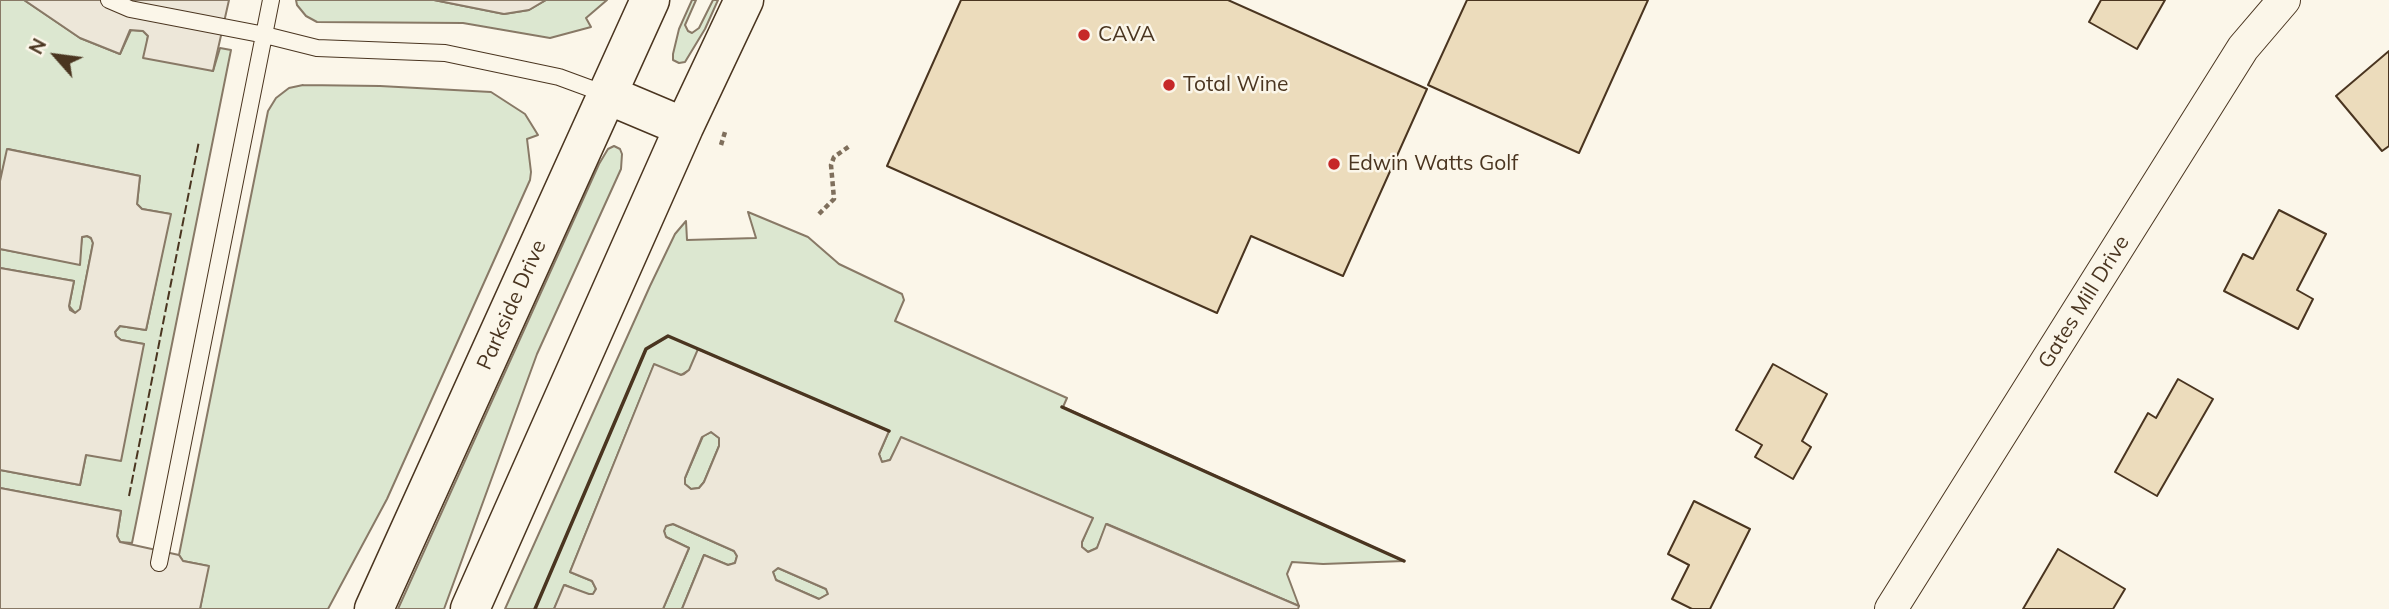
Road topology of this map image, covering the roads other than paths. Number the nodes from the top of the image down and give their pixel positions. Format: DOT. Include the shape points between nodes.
graph roads {
  1 [pos="109,0"];
  2 [pos="271,0"];
  3 [pos="650,0"];
  4 [pos="744,0"];
  5 [pos="2284,0"];
  6 [pos="265,35"];
  7 [pos="608,95"];
  8 [pos="684,127"];
  9 [pos="159,563"];
  10 [pos="374,609"];
  11 [pos="470,609"];
  12 [pos="1891,609"];
  1 -- 6 [label="lane" via="130,9"];
  2 -- 6 [label="lane"];
  3 -- 7 [label="street, Parkside Drive"];
  4 -- 8 [label="street"];
  5 -- 12 [label="street, Gates Mill Drive" via="2243,48"];
  6 -- 7 [label="lane" via="317,48 445,53 559,77"];
  6 -- 9 [label="lane"];
  7 -- 8 [label="street"];
  7 -- 10 [label="street, Parkside Drive"];
  8 -- 11 [label="street"];
}
